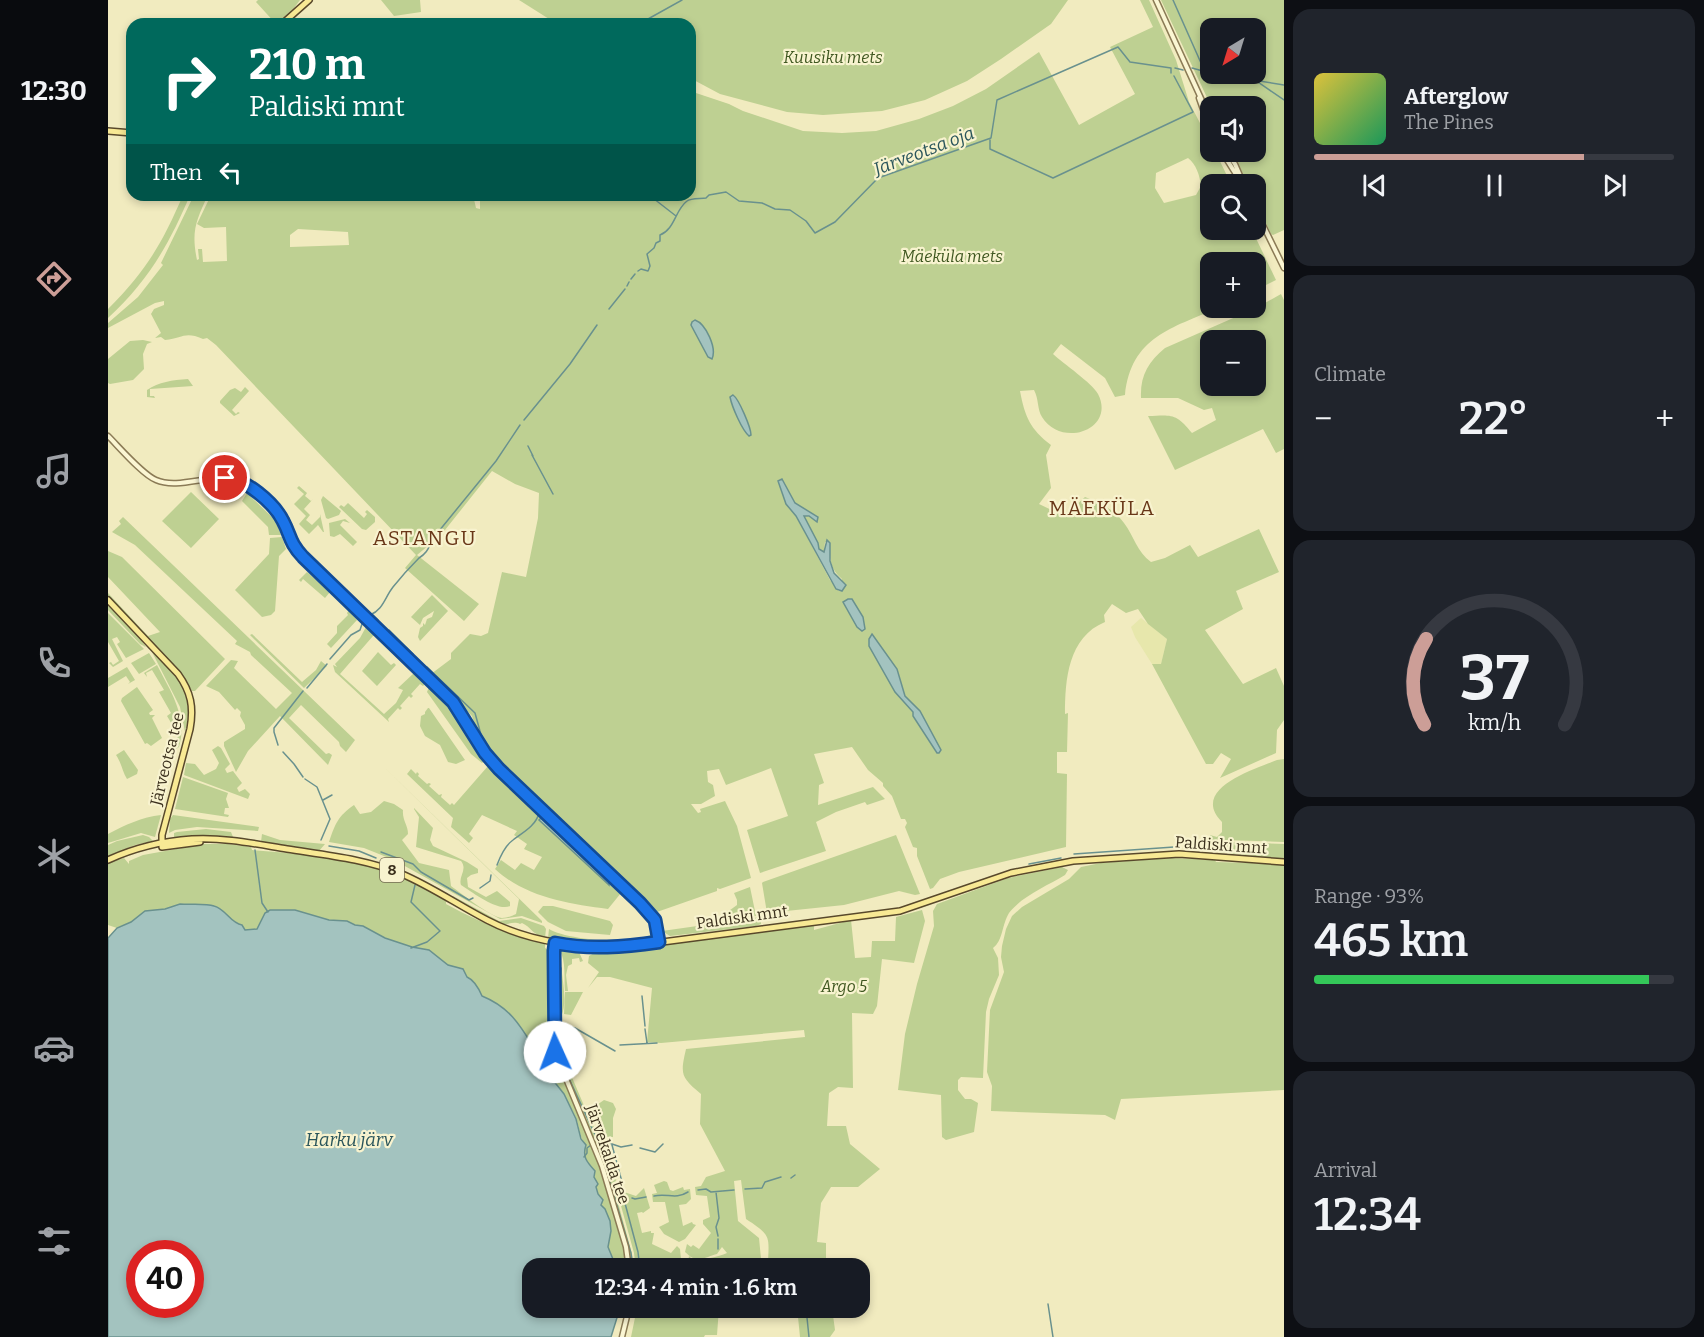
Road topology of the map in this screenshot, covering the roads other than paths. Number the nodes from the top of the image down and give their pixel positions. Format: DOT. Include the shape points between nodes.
graph roads {
  1 [pos="309,0"];
  2 [pos="1156,0"];
  3 [pos="289,18"];
  4 [pos="1196,83"];
  5 [pos="1201,96"];
  6 [pos="1200,101"];
  7 [pos="108,131"];
  8 [pos="126,132"];
  9 [pos="1266,231"];
  10 [pos="1284,268"];
  11 [pos="108,436"];
  12 [pos="108,600"];
  13 [pos="164,828"];
  14 [pos="183,840"];
  15 [pos="214,841"];
  16 [pos="162,845"];
  17 [pos="127,850"];
  18 [pos="109,859"];
  19 [pos="1284,862"];
  20 [pos="659,942"];
  21 [pos="555,943"];
  22 [pos="628,1258"];
  23 [pos="626,1318"];
  24 [pos="622,1337"];
  1 -- 3 [label="main road"];
  2 -- 4 [label="street"];
  4 -- 5 [label="street"];
  4 -- 6 [label="street"];
  7 -- 8 [label="main road"];
  9 -- 10 [label="street"];
  11 -- 20 [label="street" via="157,481 229,478 250,487 280,516 292,545 303,557 453,702 499,769 652,915"];
  12 -- 13 [label="main road, Järveotsa tee" via="178,674 192,702 190,729"];
  13 -- 14 [label="main road" via="167,839"];
  13 -- 16 [label="main road, Järveotsa tee"];
  13 -- 17 [label="main road" via="153,843"];
  14 -- 15 [label="main road, Paldiski mnt / 8"];
  14 -- 16 [label="main road, Paldiski mnt / 8"];
  15 -- 16 [label="main road, Paldiski mnt / 8"];
  15 -- 21 [label="main road, Paldiski mnt / 8" via="324,855 388,868 501,927"];
  16 -- 17 [label="main road, Paldiski mnt / 8"];
  16 -- 18 [label="main road, Paldiski mnt / 8"];
  17 -- 18 [label="main road, Paldiski mnt / 8"];
  19 -- 20 [label="main road, Paldiski mnt / 8" via="1179,854 1073,861 1011,873 900,911"];
  20 -- 21 [label="main road, Paldiski mnt / 8" via="604,947"];
  21 -- 22 [label="street, Järvekalda tee" via="555,1052 602,1166"];
  23 -- 24 [label="street"];
}
